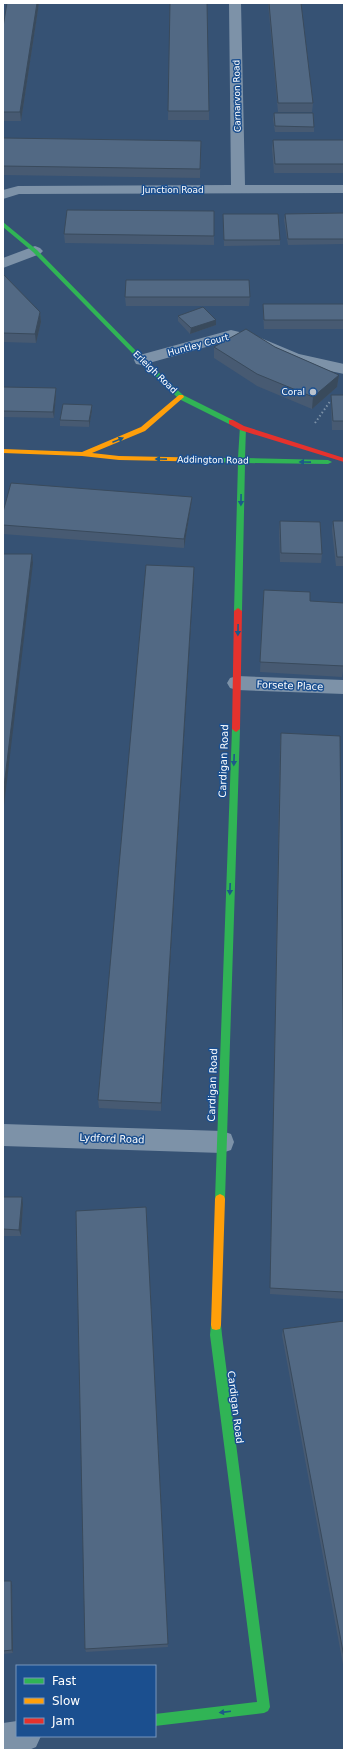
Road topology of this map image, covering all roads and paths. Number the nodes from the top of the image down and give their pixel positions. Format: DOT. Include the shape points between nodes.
graph roads {
  1 [pos="235,3"];
  2 [pos="344,189"];
  3 [pos="238,190"];
  4 [pos="3,195"];
  5 [pos="3,224"];
  6 [pos="35,251"];
  7 [pos="3,263"];
  8 [pos="142,360"];
  9 [pos="344,369"];
  10 [pos="332,395"];
  11 [pos="181,397"];
  12 [pos="242,428"];
  13 [pos="298,445"];
  14 [pos="3,451"];
  15 [pos="82,454"];
  16 [pos="241,461"];
  17 [pos="344,461"];
  18 [pos="237,683"];
  19 [pos="344,687"];
  20 [pos="3,1135"];
  21 [pos="222,1142"];
  22 [pos="156,1720"];
  23 [pos="18,1737"];
  24 [pos="3,1739"];
  1 -- 3 [label="street, Carnarvon Road"];
  2 -- 3 [label="street, Junction Road"];
  3 -- 4 [label="street, Junction Road" via="18,190"];
  5 -- 6 [label="street, Erleigh Road"];
  6 -- 7 [label="street"];
  6 -- 8 [label="street, Erleigh Road"];
  8 -- 9 [label="street, Huntley Court" via="231,335 250,339 294,358"];
  8 -- 11 [label="street, Erleigh Road"];
  10 -- 13 [label="path" via="331,402"];
  11 -- 12 [label="street, Erleigh Road"];
  15 -- 11 [label="street, Addington Road, one-way" via="143,430"];
  12 -- 13 [label="street, Erleigh Road"];
  12 -- 16 [label="street, Cardigan Road"];
  13 -- 17 [label="street, Erleigh Road"];
  14 -- 15 [label="street, Addington Road"];
  16 -- 15 [label="street, Addington Road, one-way" via="119,458"];
  17 -- 16 [label="street, Addington Road, one-way"];
  16 -- 18 [label="street, Cardigan Road, one-way"];
  18 -- 19 [label="street, Forsete Place"];
  18 -- 21 [label="street, Cardigan Road, one-way"];
  20 -- 21 [label="street, Lydford Road"];
  21 -- 22 [label="street, Cardigan Road, one-way" via="216,1335 264,1707"];
  23 -- 24 [label="street"];
}
